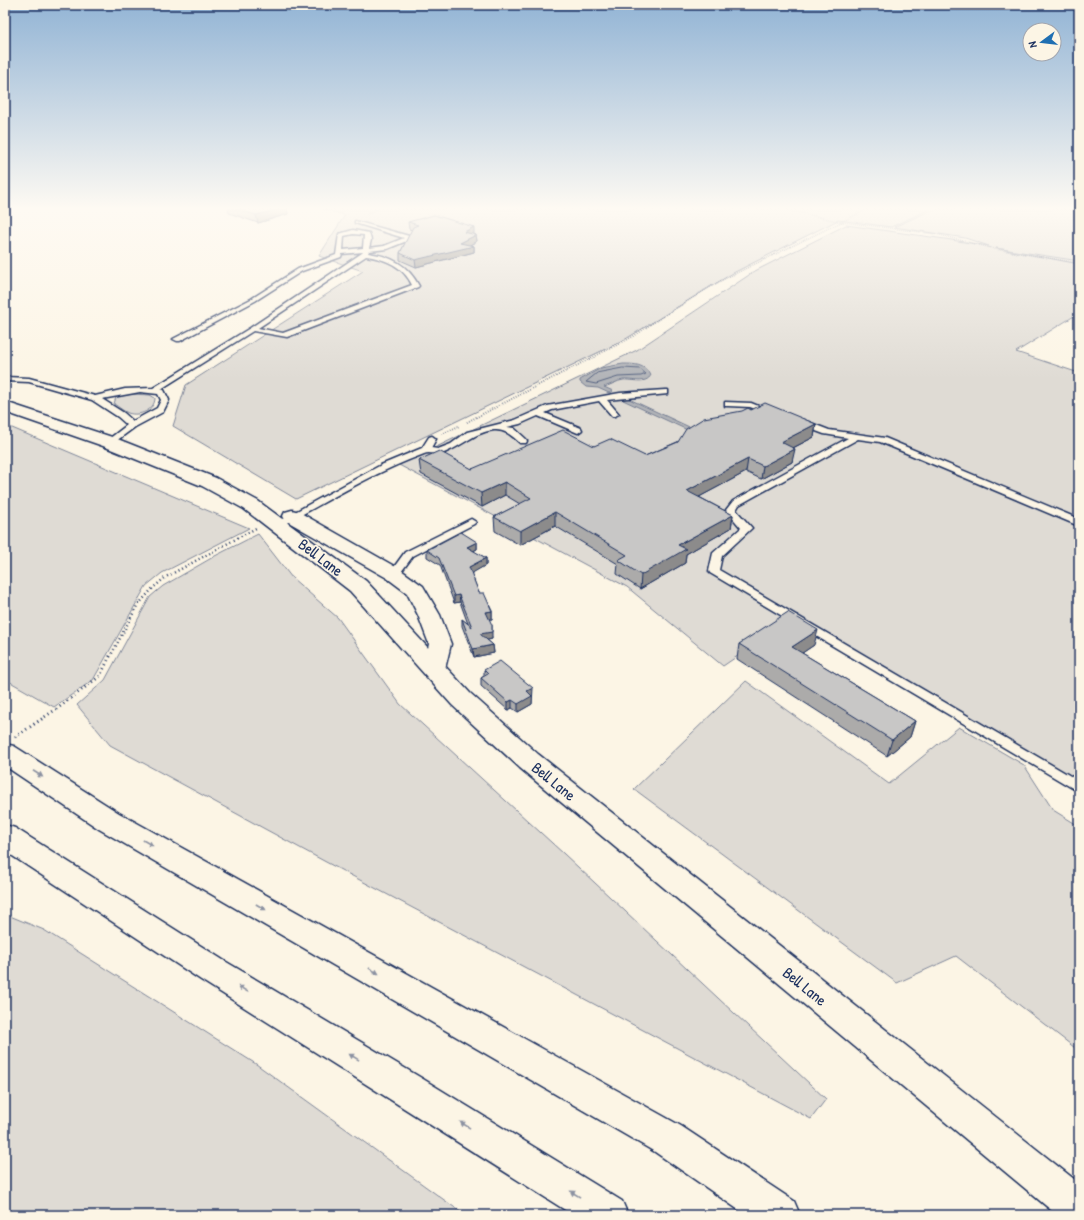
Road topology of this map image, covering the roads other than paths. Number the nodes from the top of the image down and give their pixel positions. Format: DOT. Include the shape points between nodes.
graph roads {
  1 [pos="311,266"];
  2 [pos="345,266"];
  3 [pos="401,266"];
  4 [pos="252,329"];
  5 [pos="177,339"];
  6 [pos="5,379"];
  7 [pos="155,390"];
  8 [pos="665,392"];
  9 [pos="95,398"];
  10 [pos="601,398"];
  11 [pos="728,404"];
  12 [pos="5,407"];
  13 [pos="538,413"];
  14 [pos="615,414"];
  15 [pos="779,415"];
  16 [pos="793,420"];
  17 [pos="132,425"];
  18 [pos="494,427"];
  19 [pos="578,430"];
  20 [pos="857,436"];
  21 [pos="432,439"];
  22 [pos="523,441"];
  23 [pos="109,442"];
  24 [pos="425,450"];
  25 [pos="471,522"];
  26 [pos="276,523"];
  27 [pos="1079,523"];
  28 [pos="394,574"];
  29 [pos="434,669"];
  30 [pos="8,746"];
  31 [pos="1079,787"];
  32 [pos="5,836"];
  33 [pos="1079,1208"];
  34 [pos="608,1215"];
  35 [pos="780,1215"];
  1 -- 5 [label="lane" via="300,270 253,300"];
  2 -- 4 [label="lane"];
  3 -- 4 [label="lane" via="410,272 416,286 284,335"];
  4 -- 7 [label="lane"];
  6 -- 9 [label="lane" via="29,380"];
  7 -- 9 [label="lane" via="141,389"];
  7 -- 17 [label="lane" via="164,396 163,406 148,418"];
  8 -- 10 [label="lane"];
  9 -- 17 [label="lane"];
  10 -- 13 [label="lane" via="550,408"];
  10 -- 14 [label="lane"];
  11 -- 15 [label="lane" via="752,405"];
  12 -- 23 [label="main road, Bell Lane"];
  13 -- 18 [label="lane" via="517,422"];
  13 -- 19 [label="lane"];
  16 -- 20 [label="lane" via="827,432"];
  17 -- 23 [label="lane"];
  18 -- 22 [label="lane" via="511,430"];
  18 -- 24 [label="lane" via="470,434 454,446 439,452"];
  20 -- 27 [label="lane" via="882,440"];
  20 -- 31 [label="lane" via="736,503 731,510 747,528 717,556 714,571"];
  21 -- 24 [label="lane"];
  23 -- 26 [label="main road, Bell Lane" via="209,482 251,505"];
  24 -- 26 [label="lane" via="384,467"];
  25 -- 28 [label="lane" via="410,554"];
  26 -- 28 [label="street"];
  26 -- 29 [label="main road, Bell Lane" via="358,586"];
  28 -- 29 [label="street" via="416,590 429,615 440,644"];
  29 -- 33 [label="main road, Bell Lane" via="461,699 529,761"];
  30 -- 35 [label="main road, one-way" via="109,821 668,1139"];
  34 -- 32 [label="main road, one-way" via="212,970"];
}
